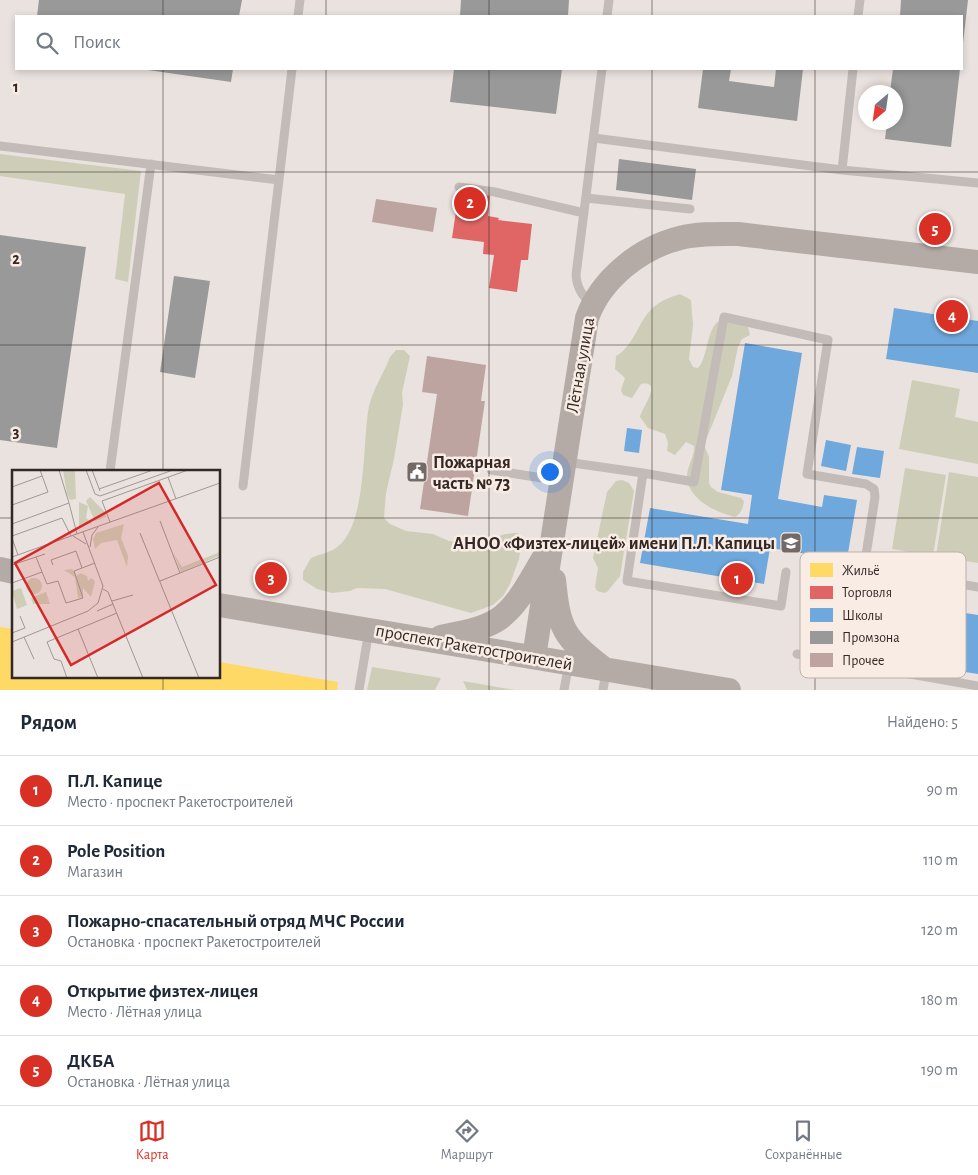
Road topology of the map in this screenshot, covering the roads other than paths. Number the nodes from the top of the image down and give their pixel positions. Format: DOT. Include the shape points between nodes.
graph roads {
  1 [pos="300,0"];
  2 [pos="609,0"];
  3 [pos="860,0"];
  4 [pos="298,15"];
  5 [pos="608,15"];
  6 [pos="858,15"];
  7 [pos="292,70"];
  8 [pos="602,70"];
  9 [pos="853,70"];
  10 [pos="594,138"];
  11 [pos="0,146"];
  12 [pos="152,164"];
  13 [pos="842,170"];
  14 [pos="278,180"];
  15 [pos="978,183"];
  16 [pos="459,187"];
  17 [pos="586,198"];
  18 [pos="690,208"];
  19 [pos="584,214"];
  20 [pos="978,262"];
  21 [pos="592,305"];
  22 [pos="110,470"];
  23 [pos="491,470"];
  24 [pos="562,471"];
  25 [pos="643,473"];
  26 [pos="243,486"];
  27 [pos="551,546"];
  28 [pos="866,552"];
  29 [pos="786,572"];
  30 [pos="220,605"];
  31 [pos="369,630"];
  32 [pos="430,640"];
  33 [pos="797,654"];
  34 [pos="800,655"];
  35 [pos="534,657"];
  36 [pos="569,663"];
  37 [pos="605,676"];
  38 [pos="930,678"];
  39 [pos="978,686"];
  40 [pos="359,690"];
  41 [pos="564,690"];
  42 [pos="729,690"];
  1 -- 4 [label="lane"];
  2 -- 5 [label="lane"];
  3 -- 6 [label="lane"];
  7 -- 14 [label="lane"];
  8 -- 10 [label="lane"];
  9 -- 13 [label="lane"];
  10 -- 13 [label="lane"];
  10 -- 17 [label="lane"];
  11 -- 12 [label="lane"];
  12 -- 14 [label="lane"];
  12 -- 22 [label="lane"];
  13 -- 15 [label="lane"];
  14 -- 26 [label="lane"];
  16 -- 19 [label="lane" via="495,192"];
  17 -- 18 [label="lane"];
  17 -- 19 [label="lane"];
  19 -- 21 [label="lane" via="576,275 581,294"];
  20 -- 21 [label="street, Лётная улица" via="738,234 706,234 682,237 642,254 619,272"];
  21 -- 24 [label="street, Лётная улица" via="587,318"];
  23 -- 24 [label="lane"];
  24 -- 25 [label="lane"];
  24 -- 27 [label="street, Лётная улица"];
  25 -- 28 [label="lane" via="694,482 724,317 828,340 807,474 866,484 874,489"];
  25 -- 29 [label="lane" via="627,581 781,606"];
  27 -- 32 [label="street" via="517,599 498,619 463,633"];
  27 -- 35 [label="street, Лётная улица"];
  27 -- 37 [label="street" via="561,624 568,637"];
  30 -- 31 [label="street, проспект Ракетостроителей"];
  31 -- 32 [label="street, проспект Ракетостроителей"];
  31 -- 40 [label="lane"];
  32 -- 35 [label="street, проспект Ракетостроителей"];
  33 -- 34 [label="lane"];
  35 -- 36 [label="street, проспект Ракетостроителей"];
  36 -- 37 [label="street, проспект Ракетостроителей"];
  36 -- 41 [label="lane"];
  37 -- 42 [label="street, проспект Ракетостроителей"];
  38 -- 39 [label="lane"];
}
